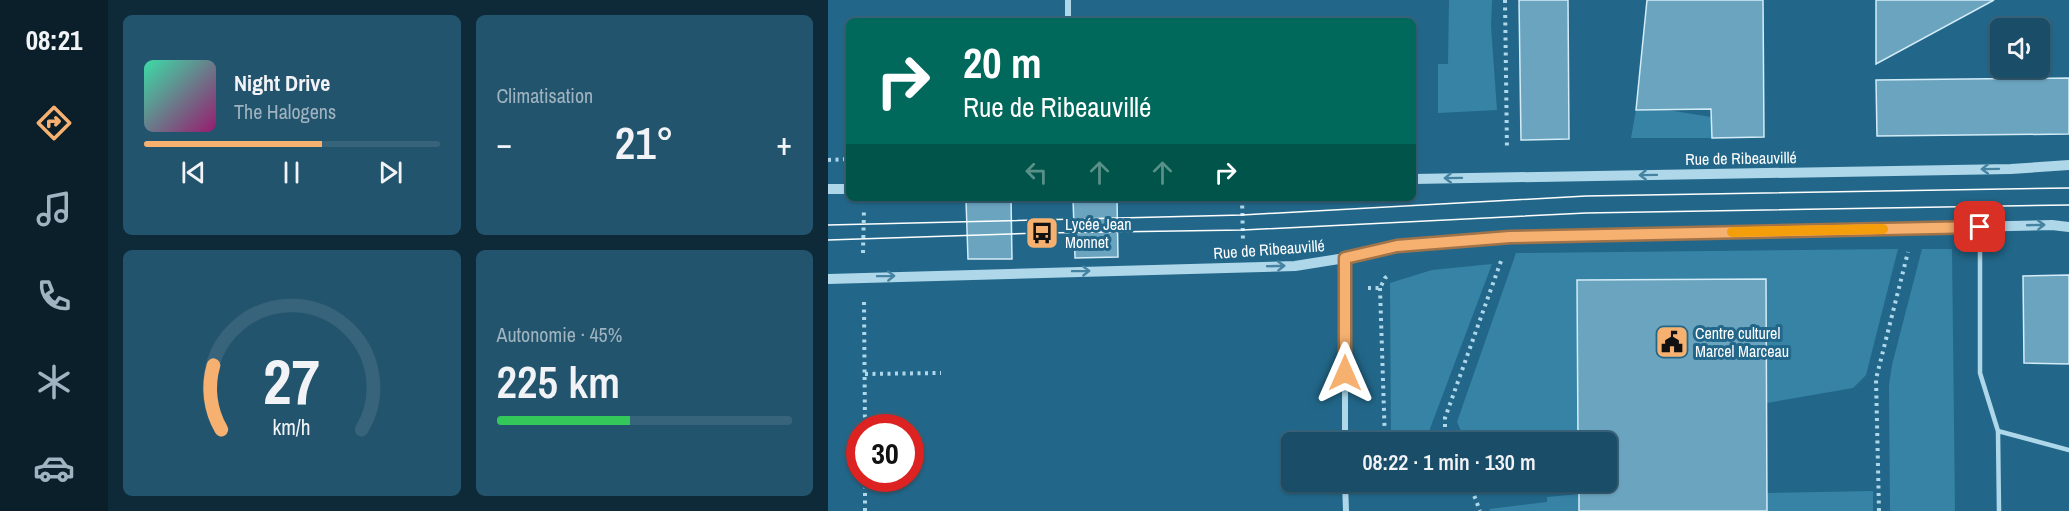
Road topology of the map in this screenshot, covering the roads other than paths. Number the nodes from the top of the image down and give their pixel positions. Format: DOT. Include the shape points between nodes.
graph roads {
  1 [pos="1068,0"];
  2 [pos="1068,18"];
  3 [pos="2069,165"];
  4 [pos="1416,179"];
  5 [pos="828,189"];
  6 [pos="846,189"];
  7 [pos="1980,227"];
  8 [pos="2069,227"];
  9 [pos="1345,258"];
  10 [pos="828,279"];
  11 [pos="1998,431"];
  12 [pos="1345,432"];
  13 [pos="2069,450"];
  14 [pos="1345,492"];
  15 [pos="1346,511"];
  16 [pos="1999,511"];
  1 -- 2 [label="street"];
  3 -- 4 [label="street, Rue de Ribeauvillé, one-way"];
  5 -- 6 [label="street"];
  7 -- 8 [label="street, Rue de Ribeauvillé, one-way"];
  7 -- 9 [label="street, Rue de Ribeauvillé" via="1510,237 1397,246"];
  7 -- 11 [label="lane" via="1980,373"];
  10 -- 9 [label="street, Rue de Ribeauvillé, one-way" via="1284,266"];
  9 -- 12 [label="street"];
  11 -- 13 [label="lane"];
  11 -- 16 [label="lane"];
  14 -- 15 [label="street"];
}
